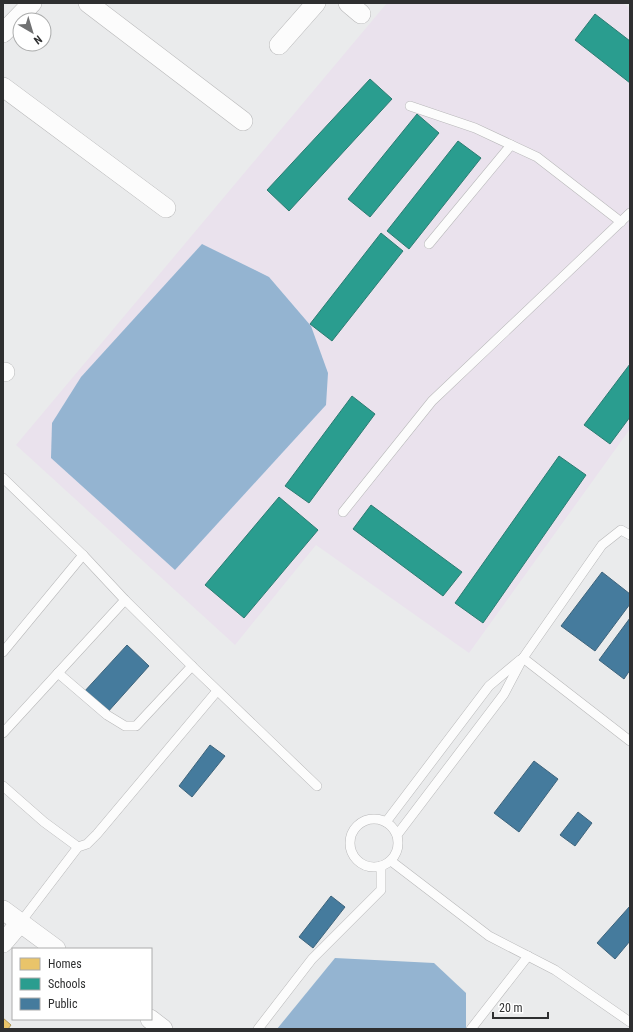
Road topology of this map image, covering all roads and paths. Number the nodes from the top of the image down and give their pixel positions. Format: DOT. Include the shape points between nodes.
graph roads {
  1 [pos="32,3"];
  2 [pos="88,3"];
  3 [pos="316,3"];
  4 [pos="3,33"];
  5 [pos="279,45"];
  6 [pos="3,87"];
  7 [pos="410,106"];
  8 [pos="243,121"];
  9 [pos="511,145"];
  10 [pos="166,208"];
  11 [pos="630,213"];
  12 [pos="621,222"];
  13 [pos="429,244"];
  14 [pos="3,478"];
  15 [pos="343,512"];
  16 [pos="630,535"];
  17 [pos="83,555"];
  18 [pos="125,600"];
  19 [pos="3,652"];
  20 [pos="523,658"];
  21 [pos="192,666"];
  22 [pos="58,673"];
  23 [pos="217,691"];
  24 [pos="3,734"];
  25 [pos="630,740"];
  26 [pos="3,786"];
  27 [pos="317,786"];
  28 [pos="386,822"];
  29 [pos="397,835"];
  30 [pos="78,847"];
  31 [pos="391,861"];
  32 [pos="380,866"];
  33 [pos="3,910"];
  34 [pos="20,923"];
  35 [pos="3,943"];
  36 [pos="55,948"];
  37 [pos="528,956"];
  38 [pos="151,1020"];
  39 [pos="630,1022"];
  40 [pos="163,1029"];
  41 [pos="258,1029"];
  42 [pos="471,1029"];
  1 -- 4 [label="street"];
  2 -- 8 [label="street"];
  3 -- 5 [label="street"];
  6 -- 10 [label="street"];
  7 -- 9 [label="lane" via="475,128"];
  9 -- 12 [label="lane" via="538,157"];
  9 -- 13 [label="lane"];
  11 -- 12 [label="lane"];
  12 -- 15 [label="lane" via="432,401"];
  14 -- 17 [label="lane"];
  16 -- 20 [label="lane" via="621,530 602,545"];
  17 -- 18 [label="lane"];
  17 -- 19 [label="lane"];
  18 -- 21 [label="lane"];
  18 -- 22 [label="lane"];
  20 -- 25 [label="lane"];
  20 -- 28 [label="lane" via="489,686"];
  20 -- 29 [label="lane" via="504,694"];
  21 -- 22 [label="lane" via="136,726 125,726 107,715"];
  21 -- 23 [label="lane"];
  22 -- 24 [label="lane"];
  23 -- 27 [label="lane"];
  23 -- 30 [label="lane" via="96,834 86,844"];
  26 -- 30 [label="lane" via="44,822"];
  28 -- 29 [label="lane"];
  28 -- 32 [label="lane" via="371,819 357,826 350,841 352,852 358,862 369,867"];
  29 -- 31 [label="lane" via="398,849"];
  30 -- 34 [label="lane"];
  31 -- 32 [label="lane"];
  31 -- 37 [label="lane" via="489,936"];
  32 -- 41 [label="lane" via="381,890 312,959"];
  33 -- 34 [label="street"];
  34 -- 35 [label="street"];
  34 -- 36 [label="street"];
  37 -- 39 [label="lane" via="555,970"];
  37 -- 42 [label="lane"];
  38 -- 40 [label="street"];
}
